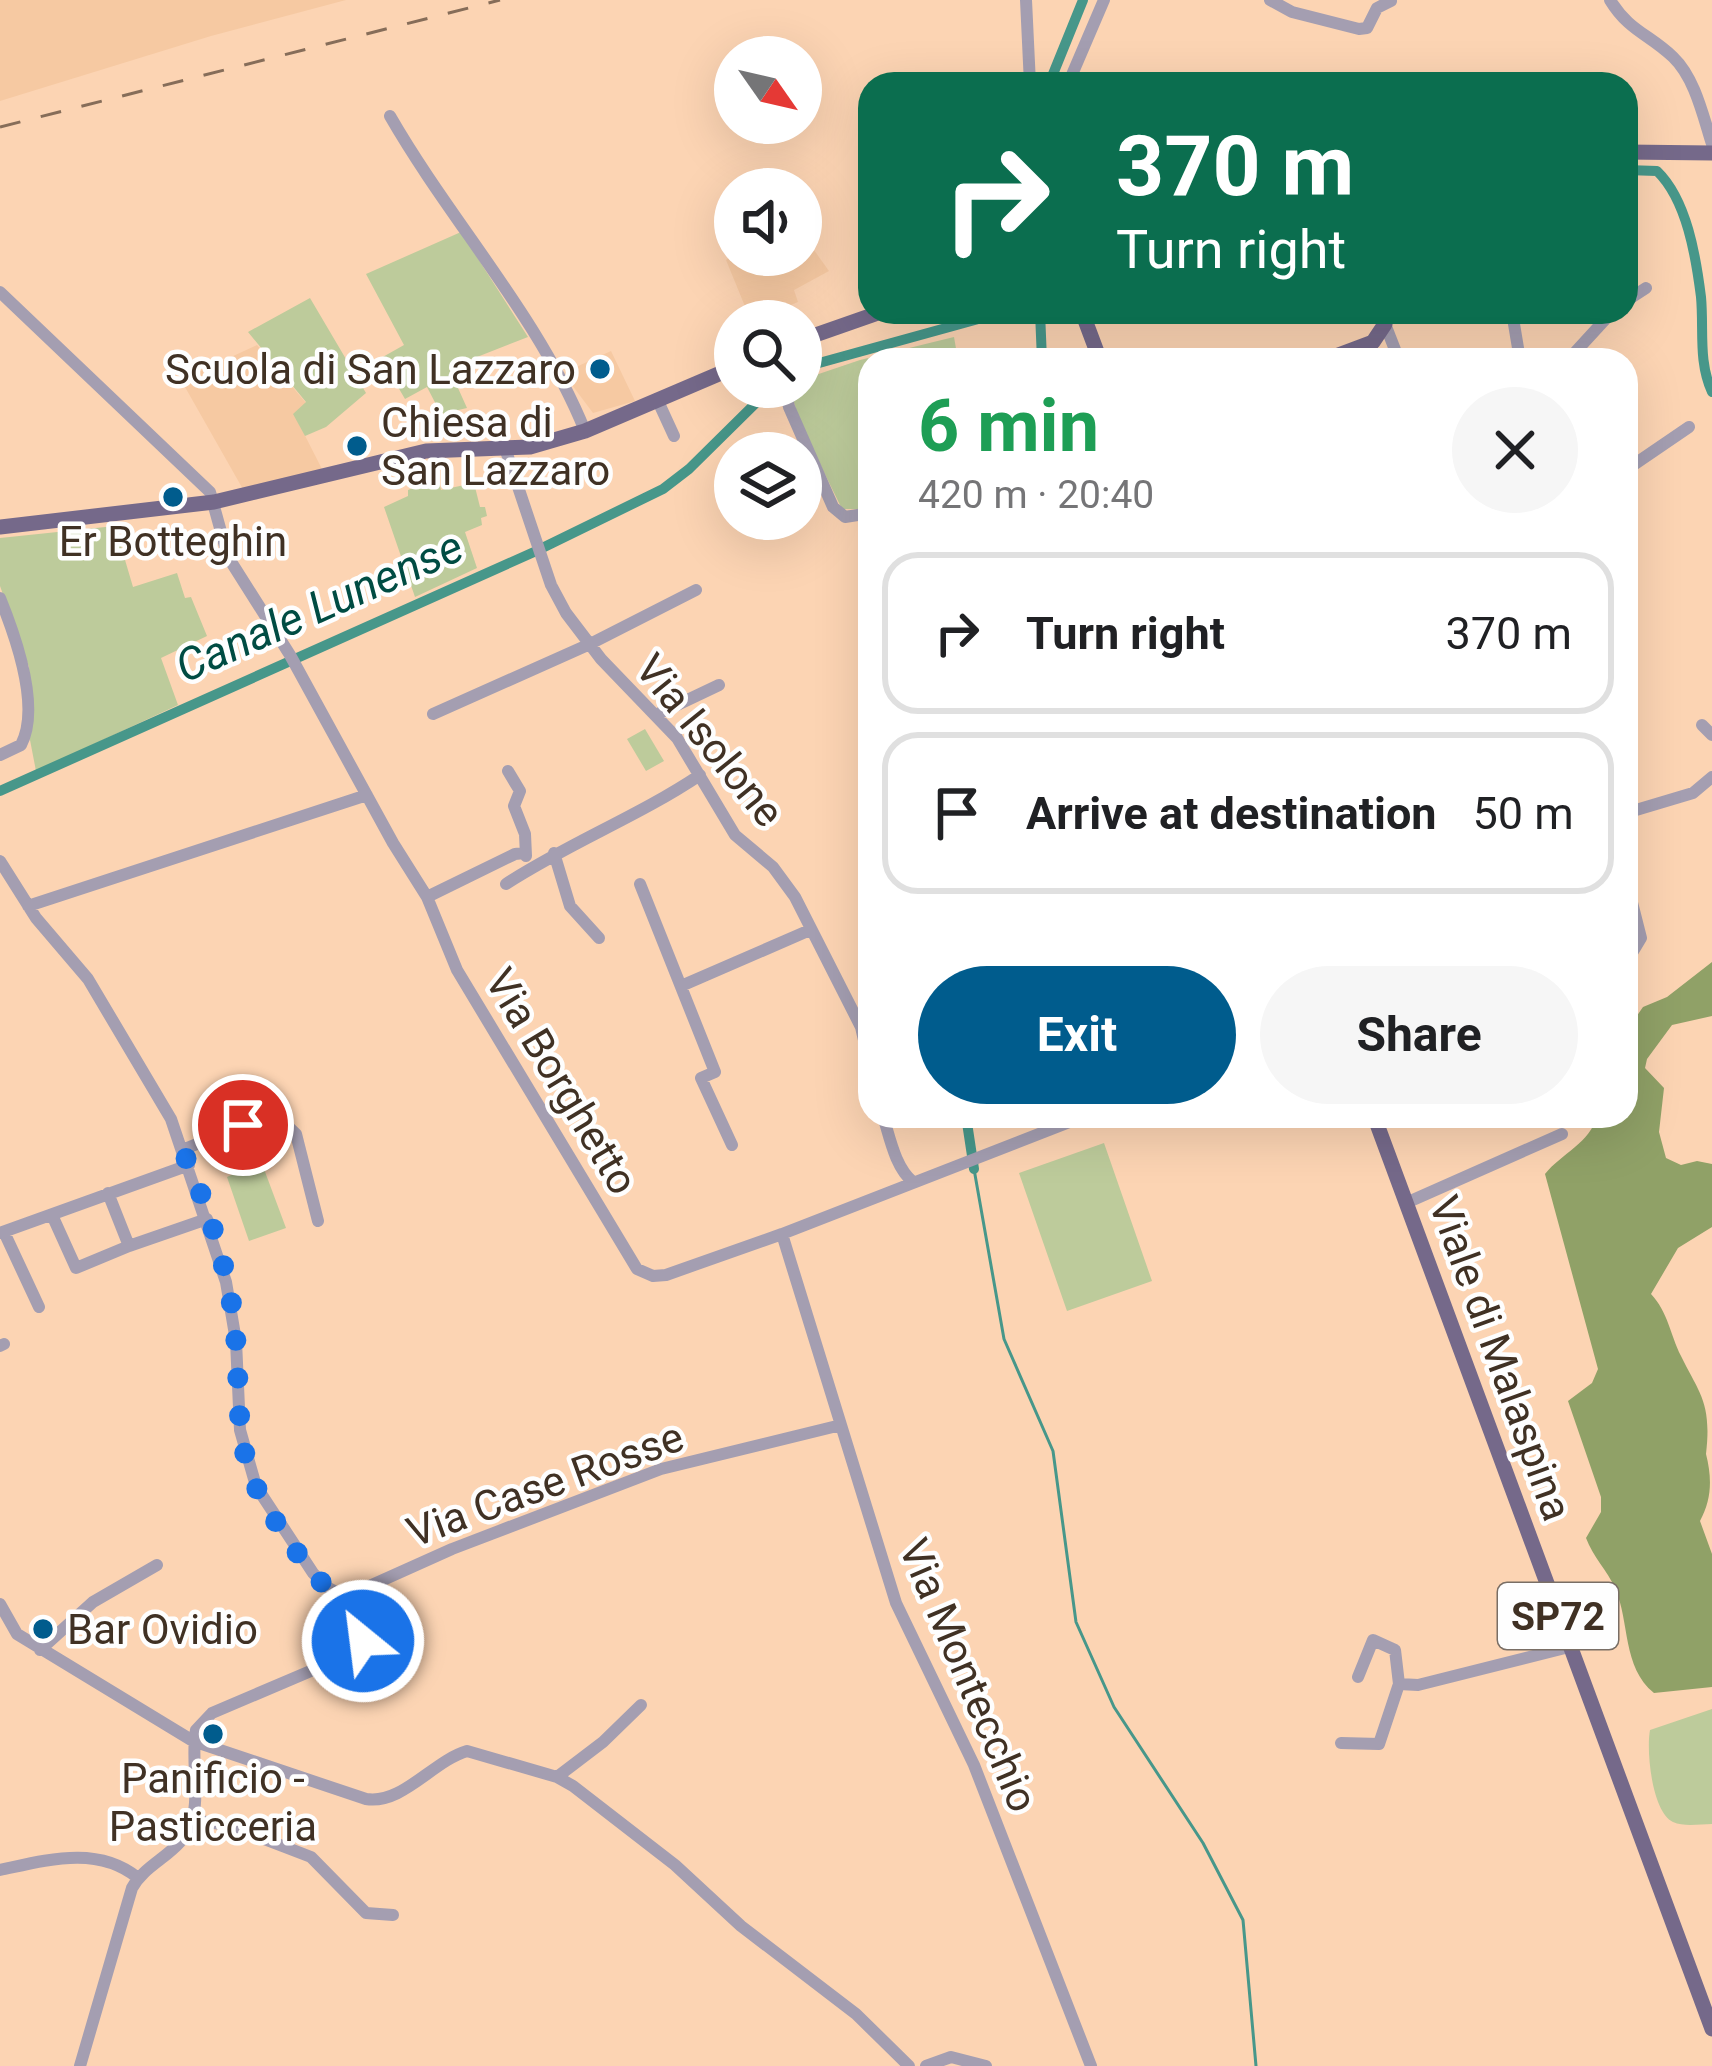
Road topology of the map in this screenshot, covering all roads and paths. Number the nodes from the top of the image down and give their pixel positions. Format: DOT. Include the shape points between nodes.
graph roads {
  1 [pos="1026,0"];
  2 [pos="1104,0"];
  3 [pos="1270,0"];
  4 [pos="1610,0"];
  5 [pos="1391,2"];
  6 [pos="1029,72"];
  7 [pos="1073,72"];
  8 [pos="390,116"];
  9 [pos="1712,149"];
  10 [pos="1638,152"];
  11 [pos="1646,288"];
  12 [pos="0,292"];
  13 [pos="1638,293"];
  14 [pos="858,320"];
  15 [pos="1380,324"];
  16 [pos="1601,324"];
  17 [pos="822,333"];
  18 [pos="1372,342"];
  19 [pos="1356,348"];
  20 [pos="1389,348"];
  21 [pos="1579,348"];
  22 [pos="714,376"];
  23 [pos="657,399"];
  24 [pos="789,408"];
  25 [pos="1689,427"];
  26 [pos="585,431"];
  27 [pos="674,436"];
  28 [pos="506,451"];
  29 [pos="1638,462"];
  30 [pos="214,502"];
  31 [pos="858,515"];
  32 [pos="0,527"];
  33 [pos="696,590"];
  34 [pos="0,598"];
  35 [pos="590,644"];
  36 [pos="719,685"];
  37 [pos="433,714"];
  38 [pos="658,714"];
  39 [pos="0,755"];
  40 [pos="508,771"];
  41 [pos="700,775"];
  42 [pos="1712,777"];
  43 [pos="367,795"];
  44 [pos="1638,809"];
  45 [pos="554,853"];
  46 [pos="524,854"];
  47 [pos="0,861"];
  48 [pos="536,865"];
  49 [pos="506,884"];
  50 [pos="640,884"];
  51 [pos="427,897"];
  52 [pos="28,906"];
  53 [pos="810,930"];
  54 [pos="599,938"];
  55 [pos="681,986"];
  56 [pos="858,1021"];
  57 [pos="887,1128"];
  58 [pos="1053,1128"];
  59 [pos="1378,1128"];
  60 [pos="1562,1134"];
  61 [pos="732,1145"];
  62 [pos="182,1150"];
  63 [pos="189,1165"];
  64 [pos="913,1182"];
  65 [pos="108,1193"];
  66 [pos="1406,1203"];
  67 [pos="52,1215"];
  68 [pos="207,1219"];
  69 [pos="318,1221"];
  70 [pos="2,1233"];
  71 [pos="782,1234"];
  72 [pos="129,1246"];
  73 [pos="40,1307"];
  74 [pos="841,1425"];
  75 [pos="157,1565"];
  76 [pos="345,1597"];
  77 [pos="2,1614"];
  78 [pos="1569,1647"];
  79 [pos="40,1650"];
  80 [pos="1358,1677"];
  81 [pos="1399,1684"];
  82 [pos="641,1705"];
  83 [pos="194,1741"];
  84 [pos="1341,1743"];
  85 [pos="557,1777"];
  86 [pos="192,1820"];
  87 [pos="0,1870"];
  88 [pos="138,1878"];
  89 [pos="393,1916"];
  90 [pos="1712,2029"];
  91 [pos="80,2066"];
  92 [pos="909,2066"];
  93 [pos="926,2066"];
  94 [pos="986,2066"];
  95 [pos="1091,2066"];
  1 -- 6 [label="street"];
  2 -- 7 [label="street"];
  3 -- 5 [label="street" via="1359,29"];
  4 -- 9 [label="street" via="1626,24 1678,61"];
  8 -- 26 [label="street" via="534,336"];
  9 -- 10 [label="main road"];
  11 -- 13 [label="street"];
  12 -- 30 [label="street"];
  14 -- 17 [label="main road"];
  15 -- 18 [label="main road"];
  16 -- 21 [label="street"];
  18 -- 19 [label="main road"];
  18 -- 20 [label="street"];
  22 -- 23 [label="main road"];
  23 -- 26 [label="main road"];
  23 -- 27 [label="street"];
  24 -- 31 [label="street" via="833,507"];
  25 -- 29 [label="street"];
  26 -- 28 [label="main road"];
  28 -- 30 [label="main road" via="426,452"];
  28 -- 35 [label="street, Via Isolone" via="559,599"];
  30 -- 32 [label="main road"];
  30 -- 43 [label="street, Via Borghetto" via="228,556"];
  33 -- 35 [label="street"];
  34 -- 39 [label="street" via="23,663 26,734"];
  35 -- 37 [label="street"];
  35 -- 38 [label="street, Via Isolone"];
  36 -- 38 [label="street"];
  38 -- 41 [label="street, Via Isolone"];
  40 -- 46 [label="street" via="520,790 514,806"];
  41 -- 45 [label="street"];
  41 -- 53 [label="street, Via Isolone" via="735,835 782,878"];
  42 -- 44 [label="street" via="1693,793"];
  43 -- 51 [label="street, Via Borghetto"];
  43 -- 52 [label="street"];
  45 -- 48 [label="street"];
  45 -- 54 [label="street" via="570,906"];
  46 -- 48 [label="street"];
  46 -- 51 [label="street"];
  47 -- 52 [label="street"];
  48 -- 49 [label="street"];
  50 -- 55 [label="street"];
  51 -- 71 [label="street, Via Borghetto" via="458,970 637,1269 666,1275"];
  52 -- 62 [label="street" via="88,979 156,1088"];
  53 -- 55 [label="street"];
  53 -- 56 [label="street, Via Isolone"];
  55 -- 61 [label="street" via="715,1072 701,1078"];
  57 -- 64 [label="street"];
  58 -- 64 [label="street, Via Borghetto"];
  59 -- 66 [label="main road, Viale di Malaspina / SP72"];
  60 -- 66 [label="street"];
  62 -- 63 [label="street"];
  62 -- 69 [label="street" via="274,1113 296,1134"];
  63 -- 65 [label="street"];
  63 -- 68 [label="street"];
  64 -- 71 [label="street, Via Borghetto"];
  65 -- 67 [label="street"];
  65 -- 72 [label="street"];
  66 -- 78 [label="main road, Viale di Malaspina / SP72"];
  67 -- 70 [label="street"];
  67 -- 72 [label="street" via="76,1268"];
  68 -- 72 [label="street"];
  68 -- 76 [label="street" via="226,1282 240,1430 256,1486 313,1573"];
  70 -- 73 [label="street"];
  71 -- 74 [label="street, Via Montecchio"];
  74 -- 76 [label="street, Via Case Rosse" via="661,1469"];
  74 -- 95 [label="street, Via Montecchio" via="896,1603 974,1766"];
  75 -- 79 [label="street" via="93,1602"];
  76 -- 83 [label="street" via="363,1632 357,1650 212,1713"];
  77 -- 79 [label="street"];
  78 -- 81 [label="street"];
  78 -- 90 [label="main road, Viale di Malaspina / SP72"];
  79 -- 83 [label="street"];
  80 -- 81 [label="street" via="1373,1640 1395,1650"];
  81 -- 84 [label="street" via="1379,1744"];
  82 -- 85 [label="street"];
  83 -- 85 [label="street" via="373,1801 467,1751"];
  83 -- 86 [label="street"];
  85 -- 92 [label="street" via="675,1865"];
  86 -- 88 [label="street" via="181,1841"];
  86 -- 89 [label="street" via="311,1857 366,1913"];
  87 -- 88 [label="street" via="96,1858"];
  88 -- 91 [label="street"];
  93 -- 94 [label="street" via="951,2056"];
}
